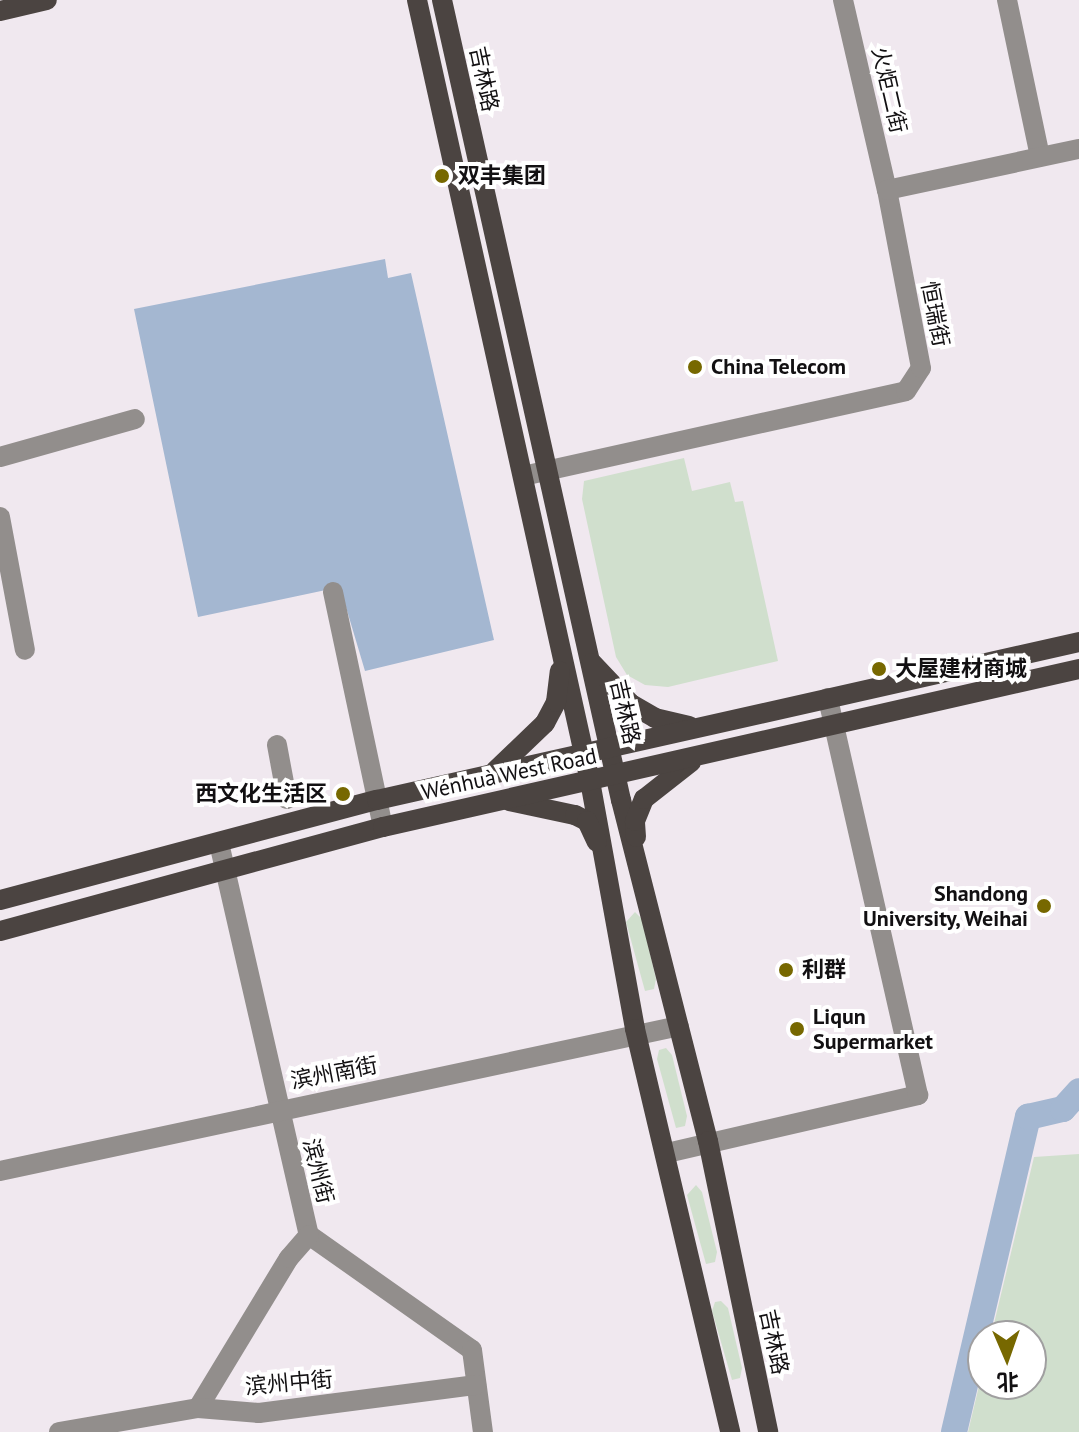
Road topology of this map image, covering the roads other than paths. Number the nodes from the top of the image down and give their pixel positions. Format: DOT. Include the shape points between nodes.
graph roads {
  1 [pos="47,0"];
  2 [pos="417,0"];
  3 [pos="442,0"];
  4 [pos="843,0"];
  5 [pos="1007,0"];
  6 [pos="0,11"];
  7 [pos="1079,149"];
  8 [pos="1040,157"];
  9 [pos="887,190"];
  10 [pos="135,419"];
  11 [pos="0,457"];
  12 [pos="546,470"];
  13 [pos="523,476"];
  14 [pos="0,517"];
  15 [pos="333,592"];
  16 [pos="1079,642"];
  17 [pos="25,650"];
  18 [pos="589,659"];
  19 [pos="562,660"];
  20 [pos="1079,669"];
  21 [pos="828,698"];
  22 [pos="832,724"];
  23 [pos="697,728"];
  24 [pos="277,745"];
  25 [pos="609,748"];
  26 [pos="583,753"];
  27 [pos="701,755"];
  28 [pos="492,774"];
  29 [pos="615,775"];
  30 [pos="590,781"];
  31 [pos="287,799"];
  32 [pos="377,800"];
  33 [pos="501,800"];
  34 [pos="383,827"];
  35 [pos="219,843"];
  36 [pos="637,853"];
  37 [pos="604,857"];
  38 [pos="227,872"];
  39 [pos="0,900"];
  40 [pos="0,931"];
  41 [pos="679,1026"];
  42 [pos="638,1038"];
  43 [pos="277,1108"];
  44 [pos="708,1141"];
  45 [pos="667,1153"];
  46 [pos="0,1171"];
  47 [pos="309,1235"];
  48 [pos="476,1385"];
  49 [pos="198,1408"];
  50 [pos="59,1432"];
  51 [pos="483,1432"];
  52 [pos="730,1432"];
  53 [pos="768,1432"];
  1 -- 6 [label="main road"];
  2 -- 13 [label="main road"];
  3 -- 12 [label="main road, 吉林路"];
  4 -- 9 [label="street, 火炬二街"];
  5 -- 8 [label="street"];
  7 -- 8 [label="street"];
  8 -- 9 [label="street"];
  9 -- 12 [label="street, 恒瑞街" via="921,368 906,391"];
  10 -- 11 [label="street"];
  12 -- 13 [label="street, 恒瑞街"];
  12 -- 18 [label="main road, 吉林路"];
  13 -- 19 [label="main road"];
  14 -- 17 [label="street"];
  15 -- 32 [label="street"];
  16 -- 21 [label="main road, Wénhuà West Road"];
  18 -- 23 [label="main road" via="631,704 655,718"];
  18 -- 25 [label="main road, 吉林路"];
  19 -- 26 [label="main road"];
  19 -- 28 [label="main road" via="556,702 545,723"];
  20 -- 22 [label="main road, Wénhuà West Road"];
  21 -- 22 [label="street"];
  21 -- 23 [label="main road, Wénhuà West Road"];
  22 -- 27 [label="main road, Wénhuà West Road"];
  22 -- 44 [label="street" via="918,1095"];
  23 -- 25 [label="main road, Wénhuà West Road"];
  24 -- 31 [label="street"];
  25 -- 26 [label="main road, Wénhuà West Road"];
  25 -- 29 [label="main road, 吉林路"];
  26 -- 28 [label="main road, Wénhuà West Road"];
  26 -- 30 [label="main road"];
  27 -- 29 [label="main road, Wénhuà West Road"];
  27 -- 36 [label="main road" via="644,799 635,821"];
  28 -- 32 [label="main road, Wénhuà West Road"];
  29 -- 30 [label="main road, Wénhuà West Road"];
  29 -- 36 [label="main road, 吉林路"];
  30 -- 33 [label="main road, Wénhuà West Road"];
  30 -- 37 [label="main road"];
  32 -- 34 [label="street"];
  32 -- 35 [label="main road, Wénhuà West Road"];
  33 -- 34 [label="main road, Wénhuà West Road"];
  33 -- 37 [label="main road" via="587,821"];
  34 -- 38 [label="main road, Wénhuà West Road"];
  35 -- 38 [label="street, 滨州街"];
  35 -- 39 [label="main road, Wénhuà West Road"];
  36 -- 41 [label="main road, 吉林路"];
  37 -- 42 [label="main road"];
  38 -- 40 [label="main road, Wénhuà West Road"];
  38 -- 43 [label="street, 滨州街"];
  41 -- 42 [label="street, 滨州南街"];
  41 -- 44 [label="main road, 吉林路"];
  42 -- 43 [label="street, 滨州南街"];
  42 -- 45 [label="main road"];
  43 -- 46 [label="street, 滨州南街"];
  43 -- 47 [label="street, 滨州街"];
  44 -- 45 [label="street"];
  44 -- 53 [label="main road, 吉林路"];
  45 -- 52 [label="main road"];
  47 -- 48 [label="street, 滨州街" via="472,1350"];
  47 -- 49 [label="street" via="289,1258"];
  48 -- 49 [label="street, 滨州中街" via="259,1413"];
  48 -- 51 [label="street, 滨州街"];
  49 -- 50 [label="street, 滨州中街"];
}
